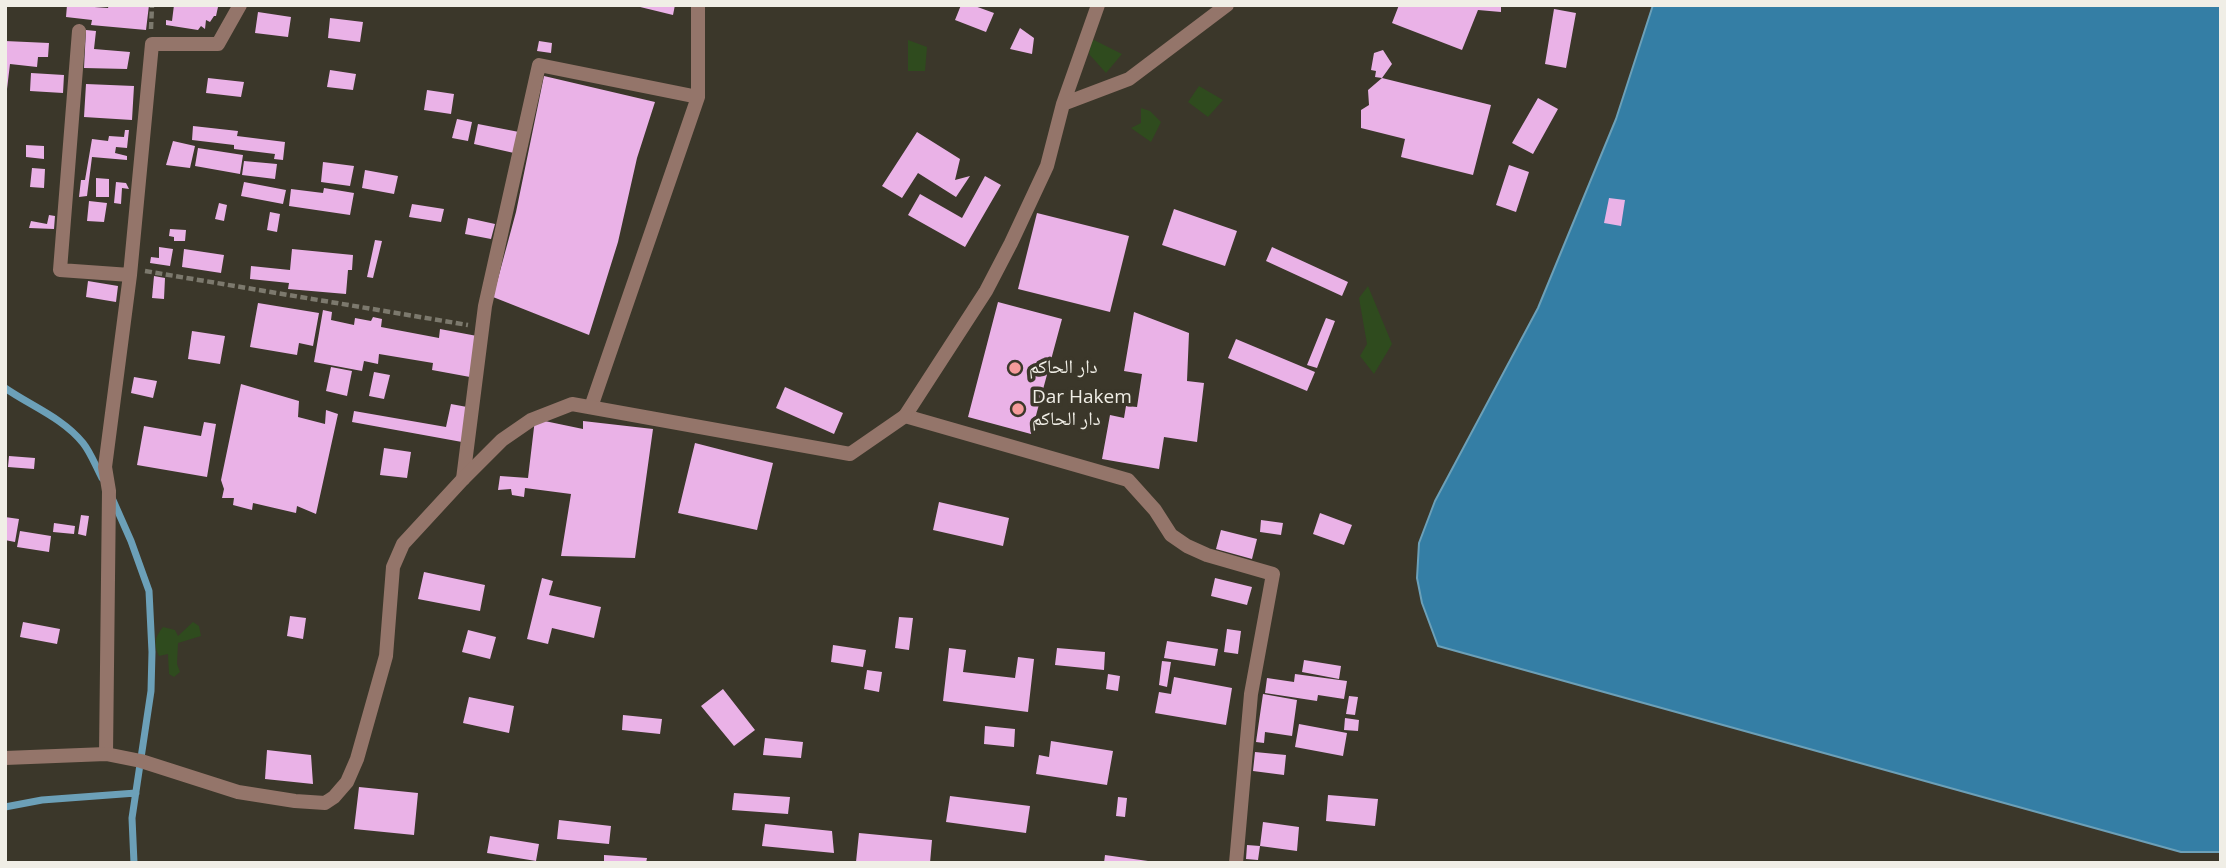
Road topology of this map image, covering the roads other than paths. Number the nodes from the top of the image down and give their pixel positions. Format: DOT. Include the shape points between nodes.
graph roads {
  1 [pos="240,5"];
  2 [pos="698,5"];
  3 [pos="1098,5"];
  4 [pos="1227,5"];
  5 [pos="79,31"];
  6 [pos="698,97"];
  7 [pos="1063,104"];
  8 [pos="131,272"];
  9 [pos="591,407"];
  10 [pos="905,416"];
  11 [pos="463,479"];
  12 [pos="106,754"];
  13 [pos="5,758"];
  14 [pos="1236,863"];
  1 -- 8 [label="street" via="218,44 152,44"];
  2 -- 6 [label="street"];
  3 -- 7 [label="street"];
  4 -- 7 [label="street" via="1129,79"];
  5 -- 8 [label="street" via="60,270"];
  6 -- 9 [label="street"];
  6 -- 11 [label="street" via="539,65 485,306"];
  7 -- 10 [label="street" via="1048,166 1011,243"];
  8 -- 12 [label="street" via="105,467 109,491"];
  9 -- 10 [label="street" via="850,454"];
  9 -- 11 [label="street" via="572,404 531,419"];
  10 -- 14 [label="street" via="1128,480 1171,536 1186,546 1273,574 1251,694"];
  11 -- 12 [label="street" via="407,538 393,567 386,656 357,759 334,797 325,803 304,802 238,792"];
  12 -- 13 [label="street"];
}
